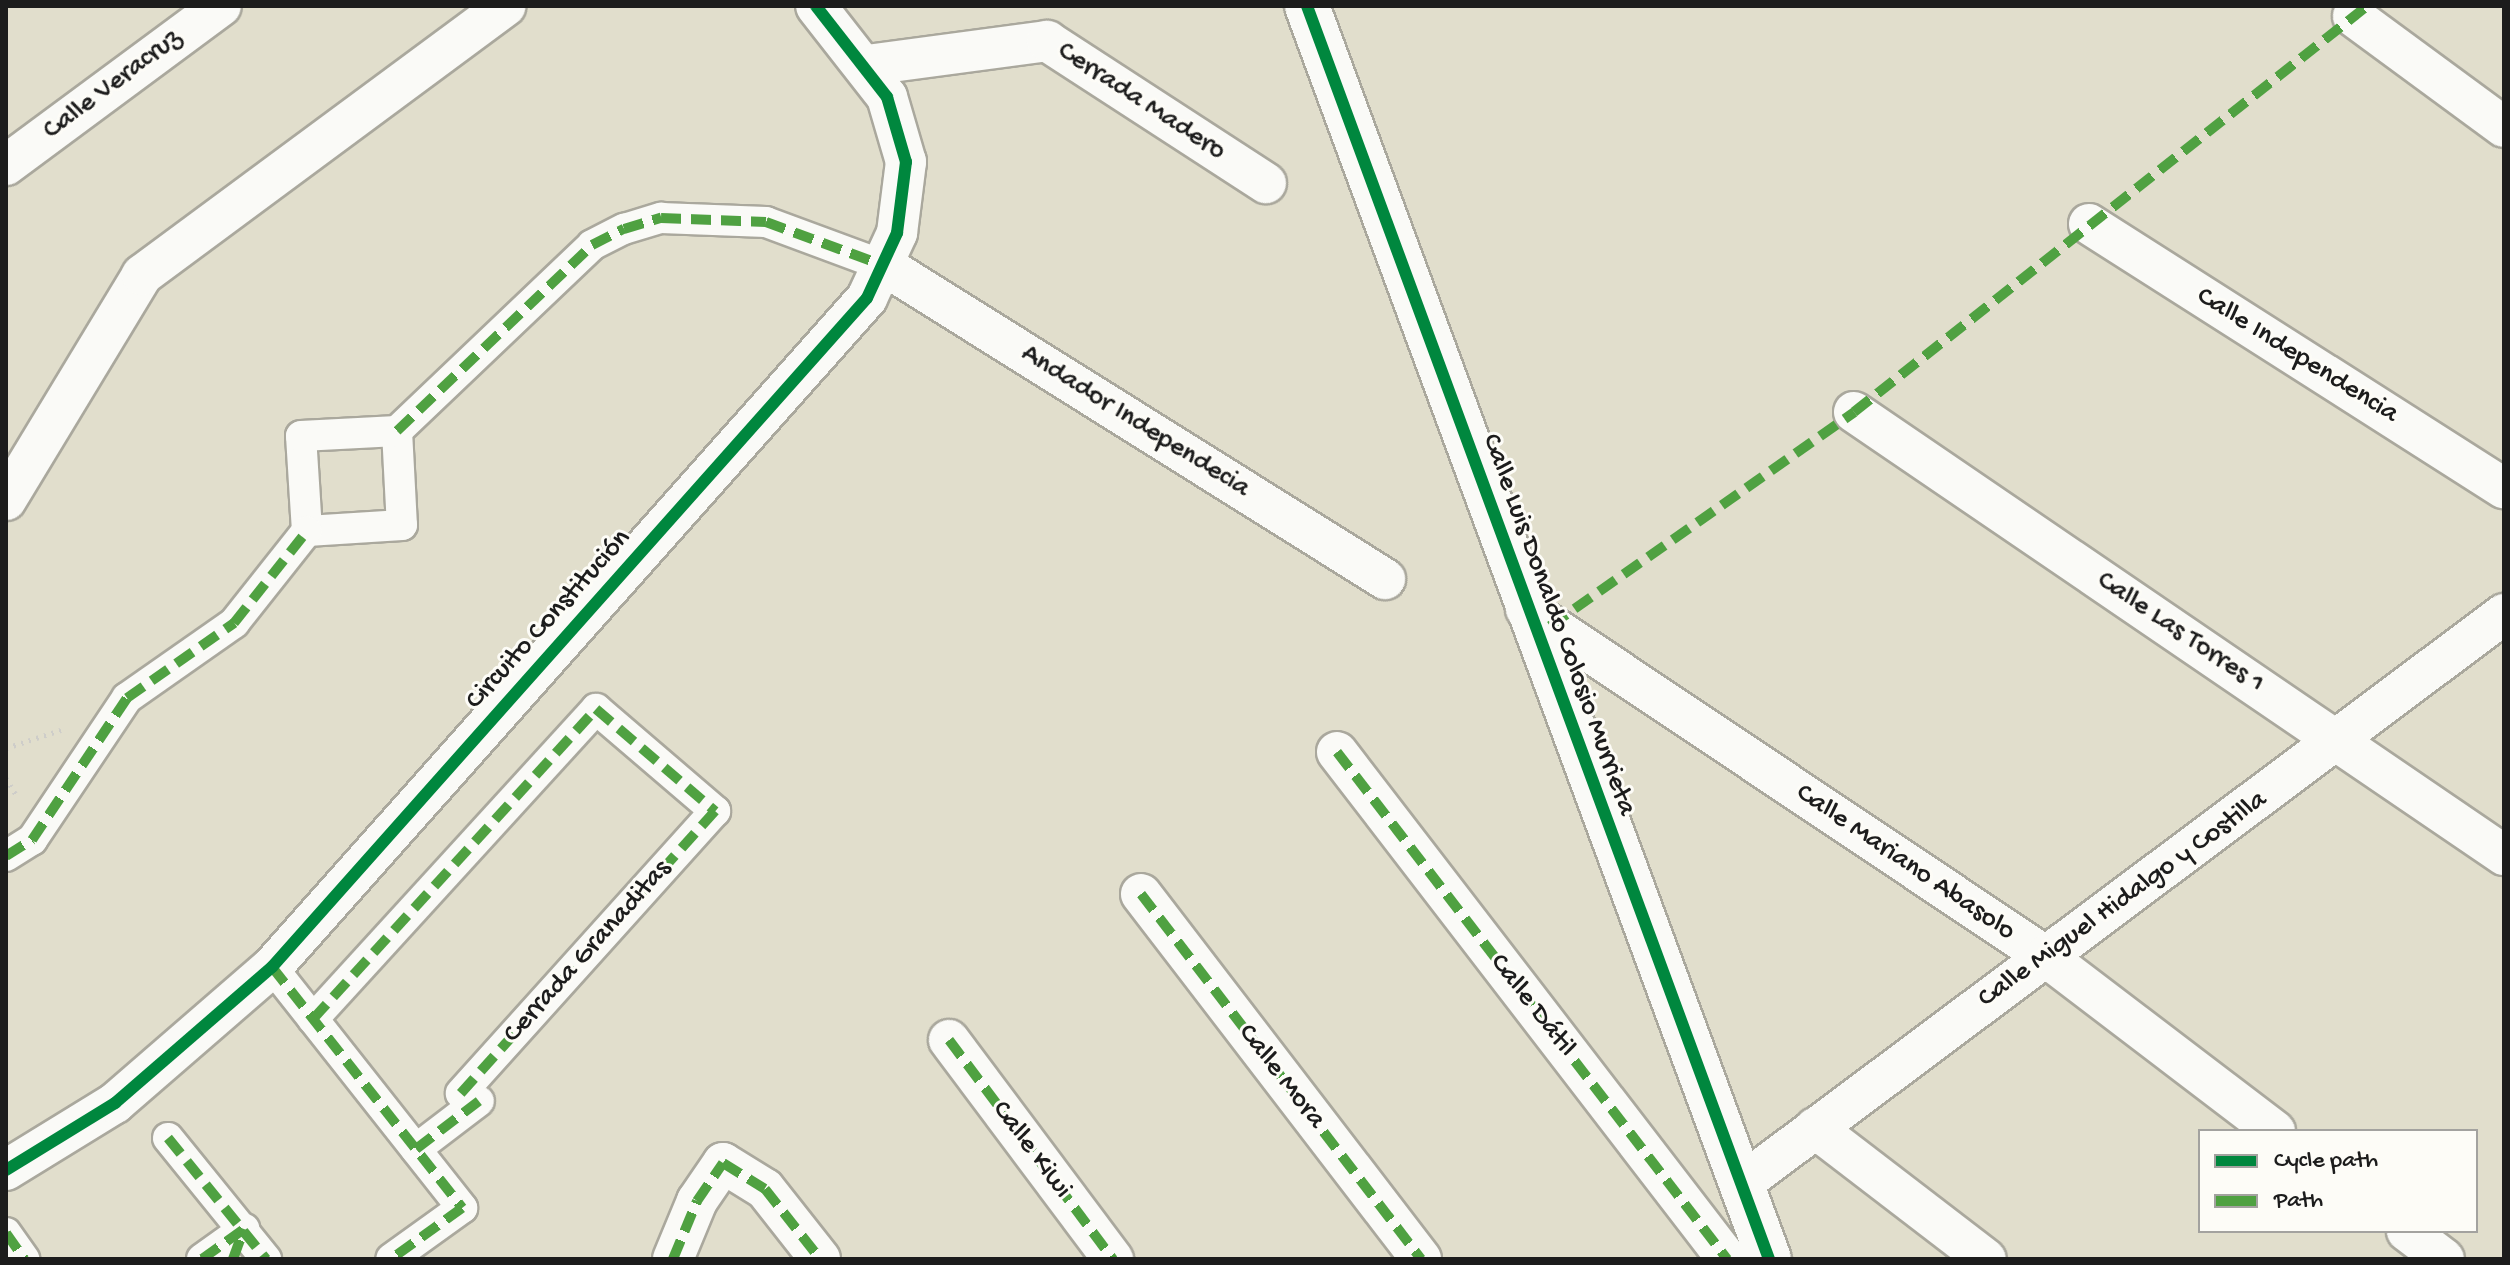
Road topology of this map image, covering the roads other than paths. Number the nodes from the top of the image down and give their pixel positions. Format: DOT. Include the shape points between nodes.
graph roads {
  1 [pos="221,6"];
  2 [pos="505,6"];
  3 [pos="816,6"];
  4 [pos="1307,6"];
  5 [pos="2353,16"];
  6 [pos="868,65"];
  7 [pos="2504,127"];
  8 [pos="6,165"];
  9 [pos="1266,183"];
  10 [pos="2089,224"];
  11 [pos="885,266"];
  12 [pos="1854,412"];
  13 [pos="397,431"];
  14 [pos="2504,488"];
  15 [pos="6,500"];
  16 [pos="307,531"];
  17 [pos="1385,579"];
  18 [pos="1526,609"];
  19 [pos="2504,614"];
  20 [pos="2339,741"];
  21 [pos="1337,752"];
  22 [pos="2504,855"];
  23 [pos="6,856"];
  24 [pos="1141,894"];
  25 [pos="2045,956"];
  26 [pos="272,967"];
  27 [pos="313,1019"];
  28 [pos="949,1040"];
  29 [pos="1815,1128"];
  30 [pos="2272,1129"];
  31 [pos="168,1138"];
  32 [pos="416,1149"];
  33 [pos="6,1170"];
  34 [pos="1740,1185"];
  35 [pos="244,1229"];
  36 [pos="6,1233"];
  37 [pos="2410,1233"];
  38 [pos="24,1259"];
  39 [pos="202,1259"];
  40 [pos="233,1259"];
  41 [pos="266,1259"];
  42 [pos="391,1259"];
  43 [pos="673,1259"];
  44 [pos="820,1259"];
  45 [pos="1113,1259"];
  46 [pos="1421,1259"];
  47 [pos="1727,1259"];
  48 [pos="1769,1259"];
  49 [pos="1986,1259"];
  50 [pos="2444,1259"];
  1 -- 8 [label="street, Calle Veracruz"];
  2 -- 15 [label="street" via="142,275"];
  3 -- 6 [label="street, Circuito Constitución"];
  4 -- 18 [label="street, Calle Luis Donaldo Colosio Murrieta"];
  5 -- 7 [label="street"];
  6 -- 9 [label="street, Cerrada Madero" via="1047,41"];
  6 -- 11 [label="street, Circuito Constitución" via="887,97 906,162"];
  10 -- 14 [label="street, Calle Independencia"];
  11 -- 13 [label="street" via="766,222 661,218 624,229 592,245"];
  11 -- 17 [label="street, Andador Independecia"];
  11 -- 26 [label="street, Circuito Constitución" via="867,298"];
  12 -- 20 [label="street, Calle Las Torres 1"];
  13 -- 16 [label="street" via="402,525"];
  13 -- 16 [label="street" via="301,436"];
  16 -- 23 [label="street" via="234,623 127,698 32,840"];
  18 -- 25 [label="street, Calle Mariano Abasolo"];
  18 -- 34 [label="street, Calle Luis Donaldo Colosio Murrieta"];
  19 -- 20 [label="street, Calle Miguel Hidalgo y Costilla"];
  20 -- 22 [label="street, Calle Las Torres 1"];
  20 -- 25 [label="street, Calle Miguel Hidalgo y Costilla"];
  21 -- 47 [label="street, Calle Dátil"];
  24 -- 46 [label="street, Calle Mora"];
  25 -- 29 [label="street, Calle Miguel Hidalgo y Costilla"];
  25 -- 30 [label="street, Calle Mariano Abasolo"];
  26 -- 27 [label="street"];
  26 -- 33 [label="street, Circuito Constitución" via="115,1103"];
  27 -- 32 [label="street"];
  27 -- 32 [label="street, Cerrada Granaditas" via="596,709 715,811 470,1097"];
  28 -- 45 [label="street, Calle Kiwi"];
  29 -- 34 [label="street, Calle Miguel Hidalgo y Costilla"];
  29 -- 49 [label="street"];
  31 -- 35 [label="street"];
  32 -- 42 [label="street" via="462,1208"];
  34 -- 48 [label="street, Calle Luis Donaldo Colosio Murrieta"];
  35 -- 39 [label="street"];
  35 -- 40 [label="street"];
  35 -- 41 [label="street"];
  36 -- 38 [label="street"];
  37 -- 50 [label="street"];
  43 -- 44 [label="street" via="697,1201 723,1163 765,1189"];
}
